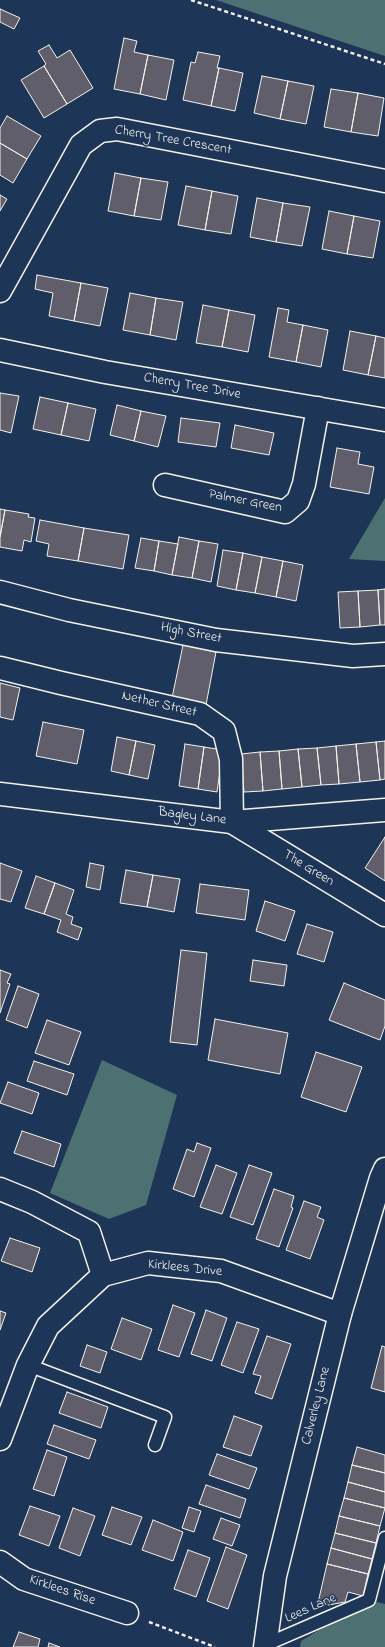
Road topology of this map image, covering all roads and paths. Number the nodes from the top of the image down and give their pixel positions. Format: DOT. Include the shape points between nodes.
graph roads {
  1 [pos="191,0"];
  2 [pos="385,64"];
  3 [pos="385,181"];
  4 [pos="0,291"];
  5 [pos="0,350"];
  6 [pos="318,408"];
  7 [pos="385,420"];
  8 [pos="166,485"];
  9 [pos="0,592"];
  10 [pos="385,654"];
  11 [pos="0,668"];
  12 [pos="0,794"];
  13 [pos="385,810"];
  14 [pos="232,822"];
  15 [pos="385,915"];
  16 [pos="384,1176"];
  17 [pos="0,1189"];
  18 [pos="103,1275"];
  19 [pos="340,1314"];
  20 [pos="28,1365"];
  21 [pos="0,1439"];
  22 [pos="155,1445"];
  23 [pos="385,1538"];
  24 [pos="0,1562"];
  25 [pos="127,1613"];
  26 [pos="265,1646"];
  27 [pos="215,1647"];
  1 -- 2 [label="path"];
  3 -- 4 [label="street, Cherry Tree Crescent" via="117,129 100,131 81,145"];
  5 -- 6 [label="street, Cherry Tree Drive" via="105,372"];
  6 -- 7 [label="street, Cherry Tree Drive"];
  6 -- 8 [label="street, Palmer Green" via="304,484 298,501 286,512"];
  9 -- 10 [label="street, High Street" via="68,610 216,640 353,656"];
  11 -- 14 [label="street, Nether Street" via="200,714 224,731 231,759"];
  12 -- 14 [label="street, Bagley Lane"];
  13 -- 14 [label="street, Bagley Lane"];
  14 -- 15 [label="street, The Green"];
  16 -- 19 [label="street, Calverley Lane"];
  17 -- 18 [label="street" via="32,1202 88,1232"];
  18 -- 19 [label="street, Kirklees Drive" via="148,1263 221,1272"];
  18 -- 20 [label="street, Kirklees Drive" via="48,1326"];
  19 -- 26 [label="street, Calverley Lane" via="274,1576"];
  20 -- 21 [label="street, Kirklees Drive"];
  20 -- 22 [label="lane" via="166,1416"];
  23 -- 26 [label="lane, Lees Lane" via="369,1600"];
  24 -- 25 [label="street, Kirklees Rise" via="24,1579"];
  25 -- 27 [label="path"];
}
